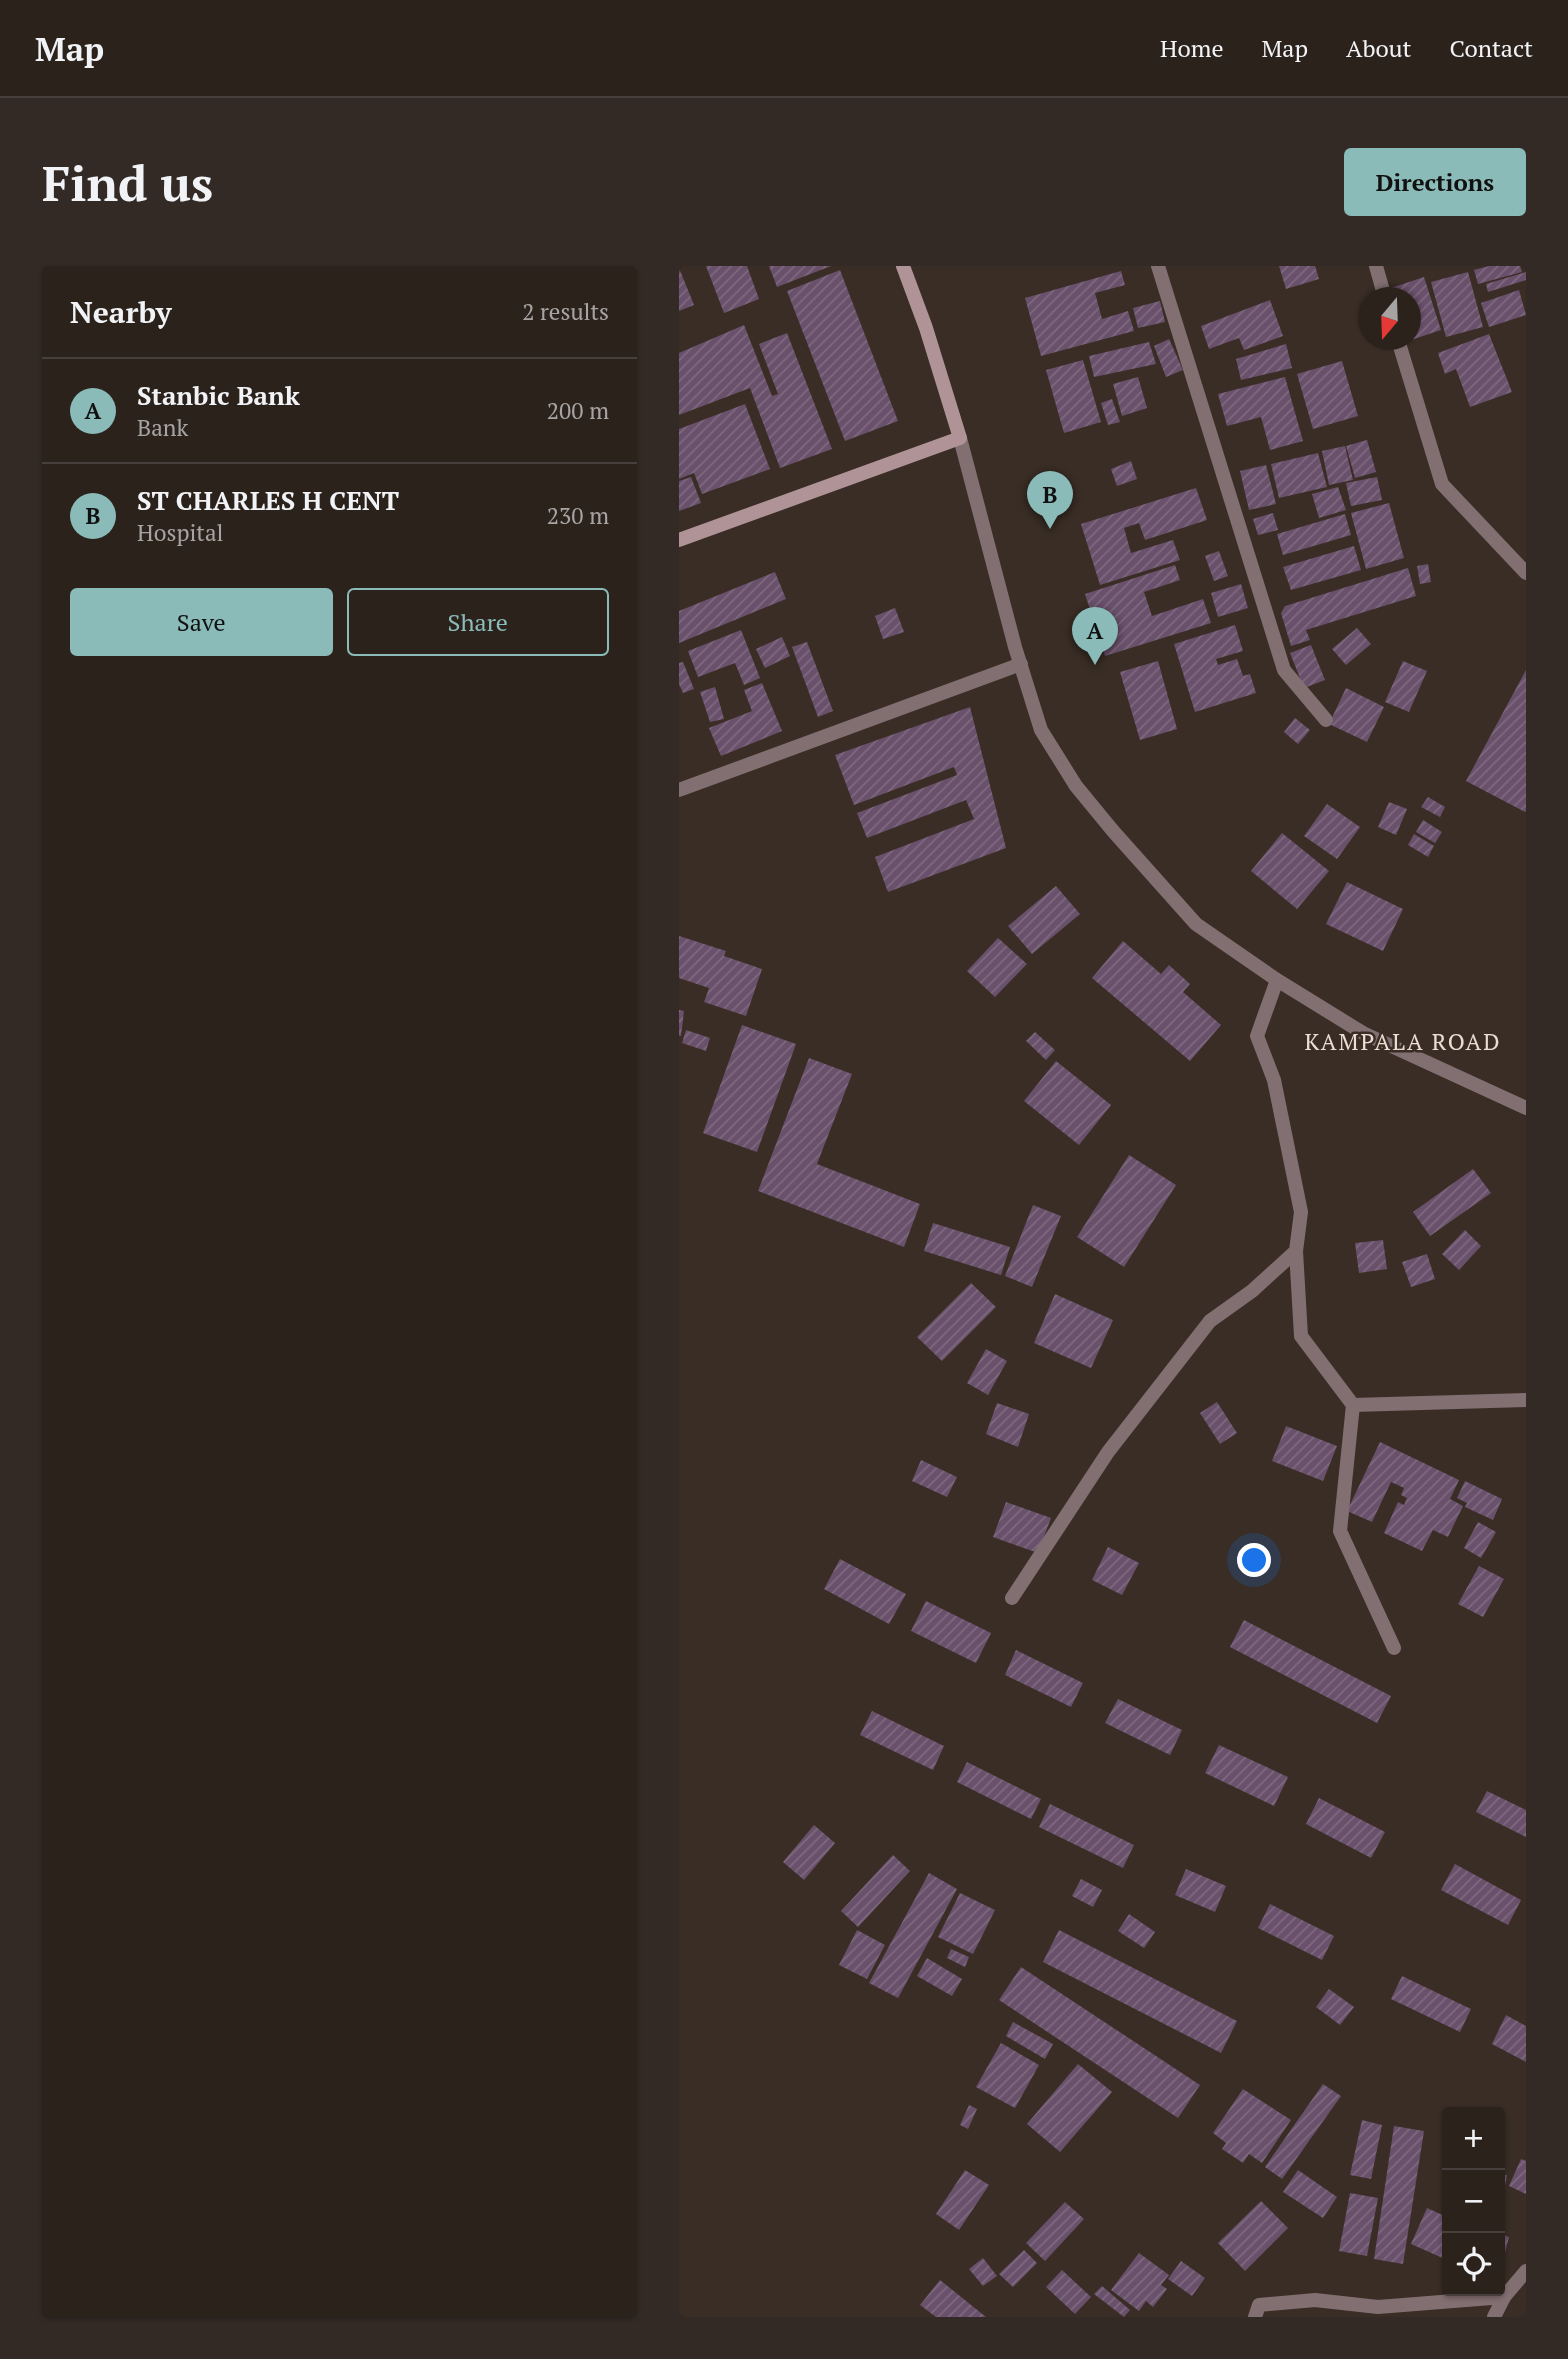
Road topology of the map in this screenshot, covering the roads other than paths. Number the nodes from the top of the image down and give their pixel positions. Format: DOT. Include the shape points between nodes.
graph roads {
  1 [pos="903,266"];
  2 [pos="1158,266"];
  3 [pos="1375,266"];
  4 [pos="1382,287"];
  5 [pos="1401,350"];
  6 [pos="960,438"];
  7 [pos="679,540"];
  8 [pos="1526,573"];
  9 [pos="1021,664"];
  10 [pos="1326,720"];
  11 [pos="679,790"];
  12 [pos="1276,980"];
  13 [pos="1526,1108"];
  14 [pos="1296,1251"];
  15 [pos="1526,1400"];
  16 [pos="1353,1405"];
  17 [pos="1012,1598"];
  18 [pos="1394,1648"];
  19 [pos="1526,2271"];
  20 [pos="1504,2297"];
  21 [pos="1255,2317"];
  22 [pos="1495,2317"];
  1 -- 6 [label="main road"];
  2 -- 10 [label="street" via="1284,670"];
  3 -- 4 [label="street"];
  5 -- 8 [label="street" via="1442,484"];
  6 -- 7 [label="main road"];
  6 -- 9 [label="street"];
  9 -- 11 [label="street"];
  9 -- 12 [label="street" via="1041,730 1076,786 1196,924"];
  12 -- 13 [label="street" via="1363,1032"];
  12 -- 14 [label="street" via="1257,1036 1274,1080 1301,1212"];
  14 -- 16 [label="street" via="1301,1336"];
  14 -- 17 [label="street" via="1210,1321 1108,1452"];
  15 -- 16 [label="street"];
  16 -- 18 [label="street" via="1340,1531"];
  19 -- 20 [label="street"];
  20 -- 21 [label="street" via="1378,2307 1315,2300 1259,2305"];
  20 -- 22 [label="street"];
}
